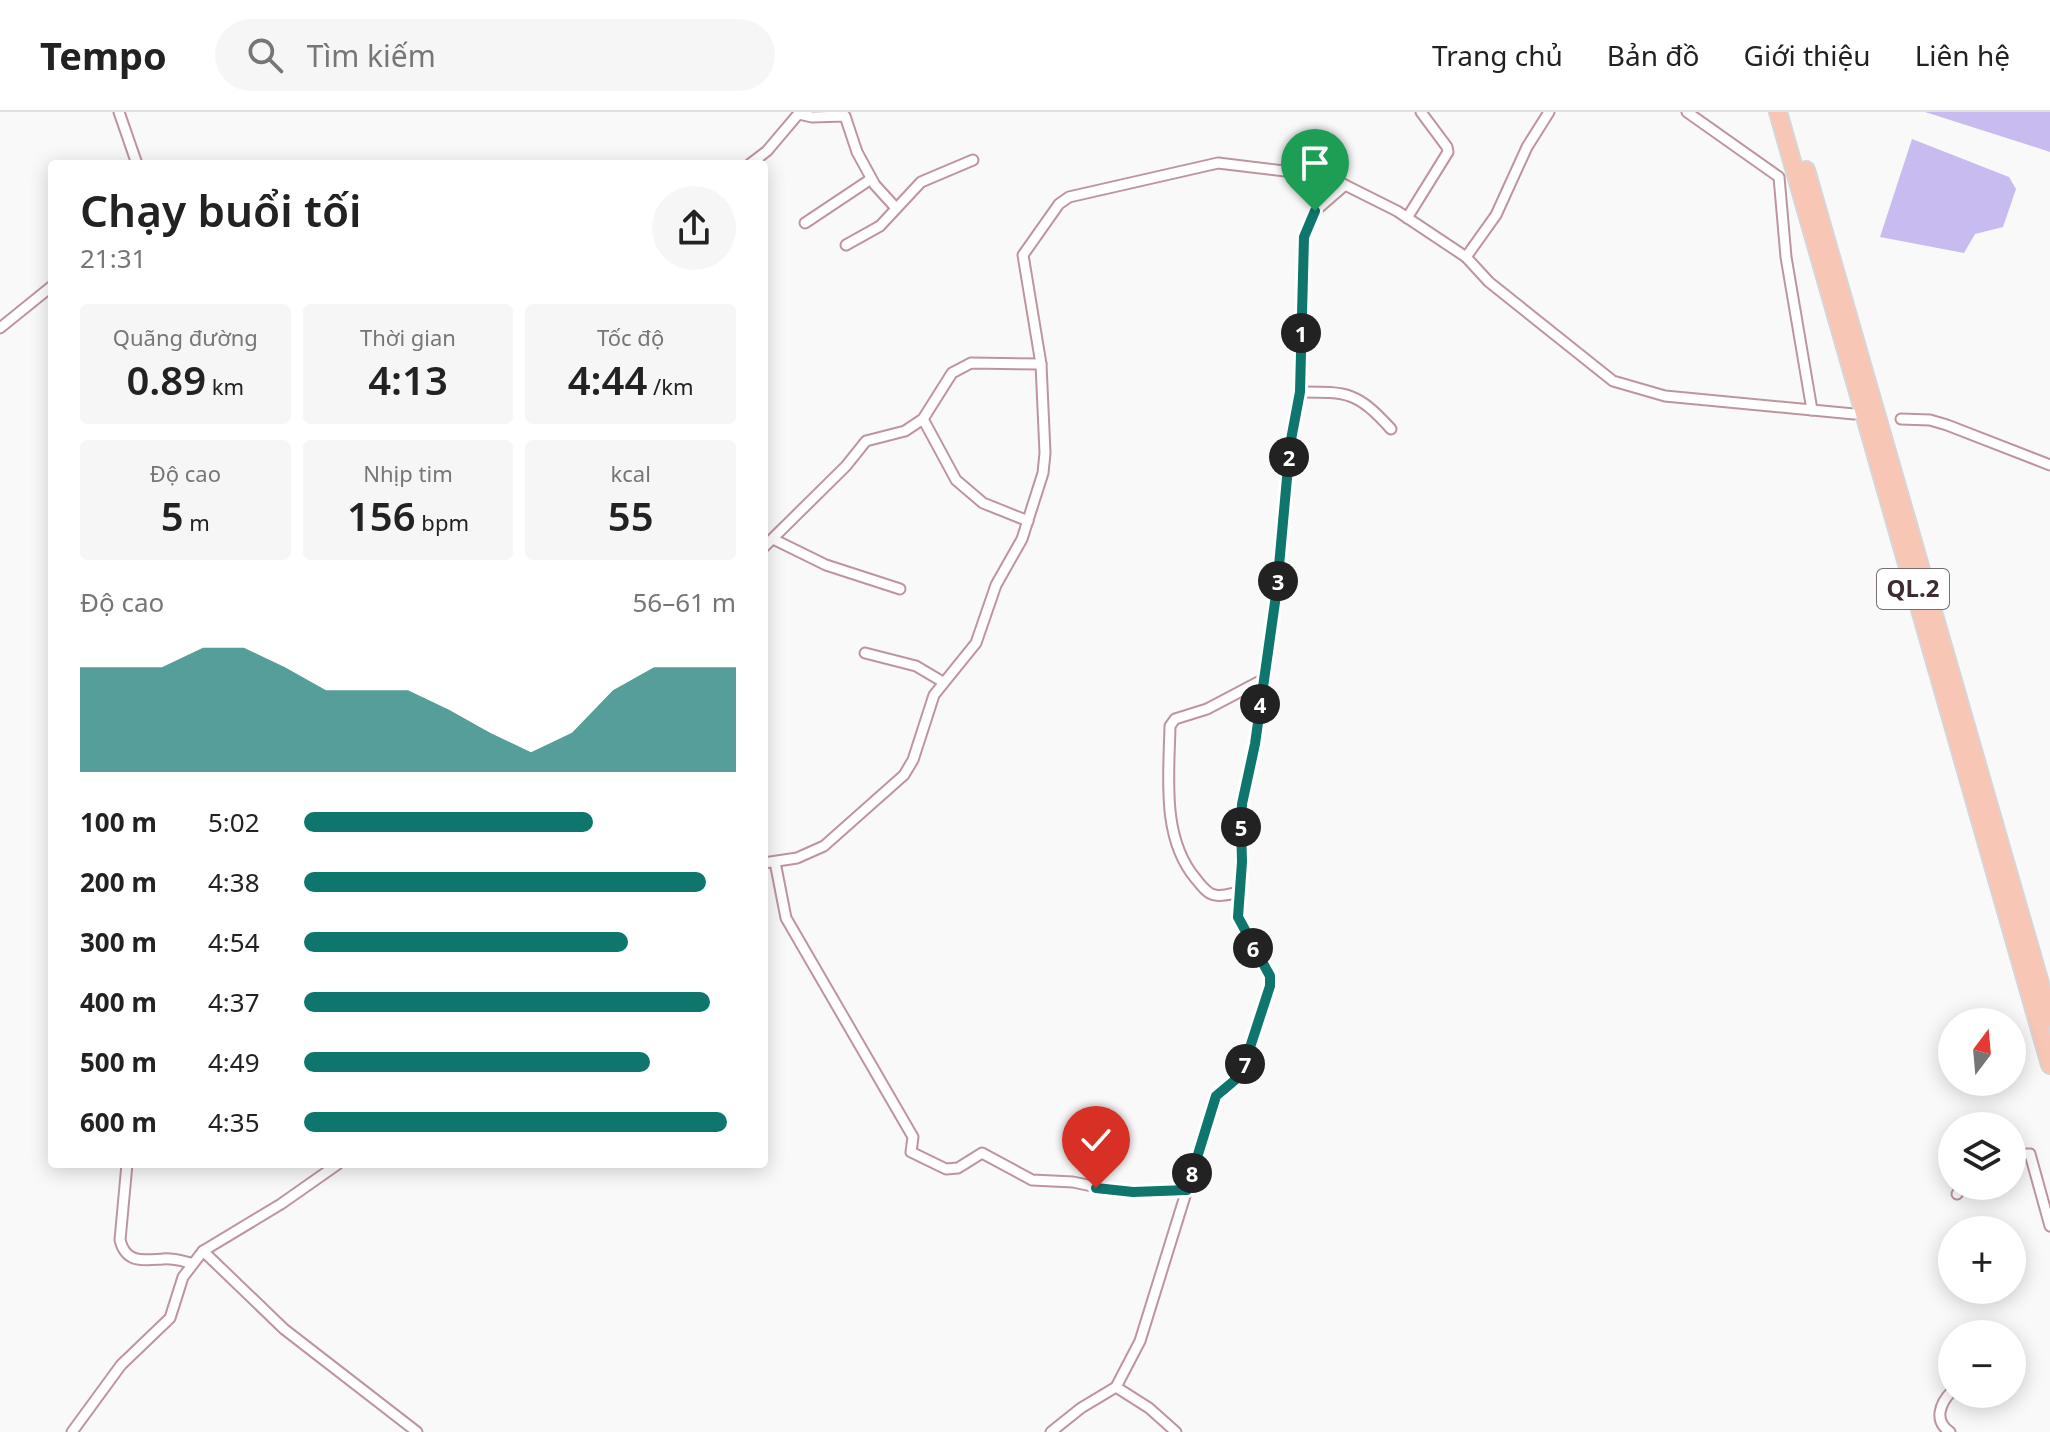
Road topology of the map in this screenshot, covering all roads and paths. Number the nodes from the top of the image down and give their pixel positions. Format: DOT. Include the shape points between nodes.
graph roads {
  1 [pos="119,112"];
  2 [pos="1421,112"];
  3 [pos="1549,112"];
  4 [pos="1687,112"];
  5 [pos="1778,112"];
  6 [pos="1789,112"];
  7 [pos="800,113"];
  8 [pos="136,160"];
  9 [pos="755,160"];
  10 [pos="973,160"];
  11 [pos="871,179"];
  12 [pos="1345,185"];
  13 [pos="896,208"];
  14 [pos="1407,218"];
  15 [pos="805,223"];
  16 [pos="846,245"];
  17 [pos="1466,257"];
  18 [pos="48,289"];
  19 [pos="0,328"];
  20 [pos="1041,364"];
  21 [pos="1300,392"];
  22 [pos="1812,410"];
  23 [pos="1854,414"];
  24 [pos="923,419"];
  25 [pos="1901,419"];
  26 [pos="1391,429"];
  27 [pos="2050,465"];
  28 [pos="1028,521"];
  29 [pos="773,539"];
  30 [pos="768,543"];
  31 [pos="900,589"];
  32 [pos="865,653"];
  33 [pos="1264,679"];
  34 [pos="943,682"];
  35 [pos="769,863"];
  36 [pos="1240,892"];
  37 [pos="2050,1018"];
  38 [pos="2050,1065"];
  39 [pos="2026,1154"];
  40 [pos="127,1168"];
  41 [pos="332,1168"];
  42 [pos="1187,1190"];
  43 [pos="2050,1226"];
  44 [pos="203,1251"];
  45 [pos="191,1263"];
  46 [pos="1116,1387"];
  47 [pos="1941,1408"];
  48 [pos="72,1432"];
  49 [pos="417,1432"];
  50 [pos="1051,1432"];
  51 [pos="1176,1432"];
  52 [pos="1950,1432"];
  1 -- 8 [label="street"];
  2 -- 14 [label="street" via="1448,152"];
  3 -- 17 [label="street" via="1496,215"];
  4 -- 22 [label="street" via="1779,177 1786,257"];
  5 -- 38 [label="highway, QL.2"];
  6 -- 37 [label="highway, QL.2"];
  7 -- 9 [label="street"];
  7 -- 11 [label="street" via="845,116"];
  10 -- 13 [label="street" via="921,182"];
  11 -- 13 [label="street"];
  11 -- 15 [label="street"];
  12 -- 14 [label="street"];
  12 -- 20 [label="street" via="1313,173 1218,163 1064,200 1023,255"];
  12 -- 21 [label="street" via="1315,211 1304,237"];
  13 -- 16 [label="street" via="880,226"];
  14 -- 17 [label="street"];
  17 -- 22 [label="street" via="1500,291 1624,386 1665,396"];
  18 -- 19 [label="street"];
  20 -- 24 [label="street" via="964,365 946,379"];
  20 -- 28 [label="street" via="1044,465"];
  21 -- 26 [label="street" via="1362,400"];
  21 -- 33 [label="street"];
  22 -- 23 [label="street"];
  24 -- 28 [label="street" via="956,480 986,506"];
  24 -- 29 [label="street" via="905,431 866,441"];
  25 -- 27 [label="street" via="1947,425"];
  28 -- 34 [label="street" via="996,585 976,643"];
  29 -- 30 [label="street"];
  29 -- 31 [label="street" via="826,565"];
  32 -- 34 [label="street" via="916,666"];
  33 -- 36 [label="street" via="1242,804"];
  33 -- 36 [label="street" via="1175,719 1170,726 1170,802 1180,854 1208,892"];
  34 -- 35 [label="street" via="913,760 895,785 824,846"];
  35 -- 42 [label="street" via="786,918 913,1137 911,1152 946,1169 982,1153 1032,1180 1107,1191"];
  36 -- 42 [label="street" via="1239,923 1270,976 1270,986 1241,1075 1216,1096"];
  39 -- 43 [label="street"];
  40 -- 45 [label="street" via="120,1240 124,1251 144,1262"];
  41 -- 44 [label="street"];
  42 -- 46 [label="street" via="1140,1341"];
  44 -- 45 [label="street"];
  44 -- 49 [label="street" via="283,1327"];
  45 -- 48 [label="street" via="170,1318 121,1365"];
  46 -- 50 [label="street"];
  46 -- 51 [label="street"];
  47 -- 52 [label="street" via="1939,1419"];
}
